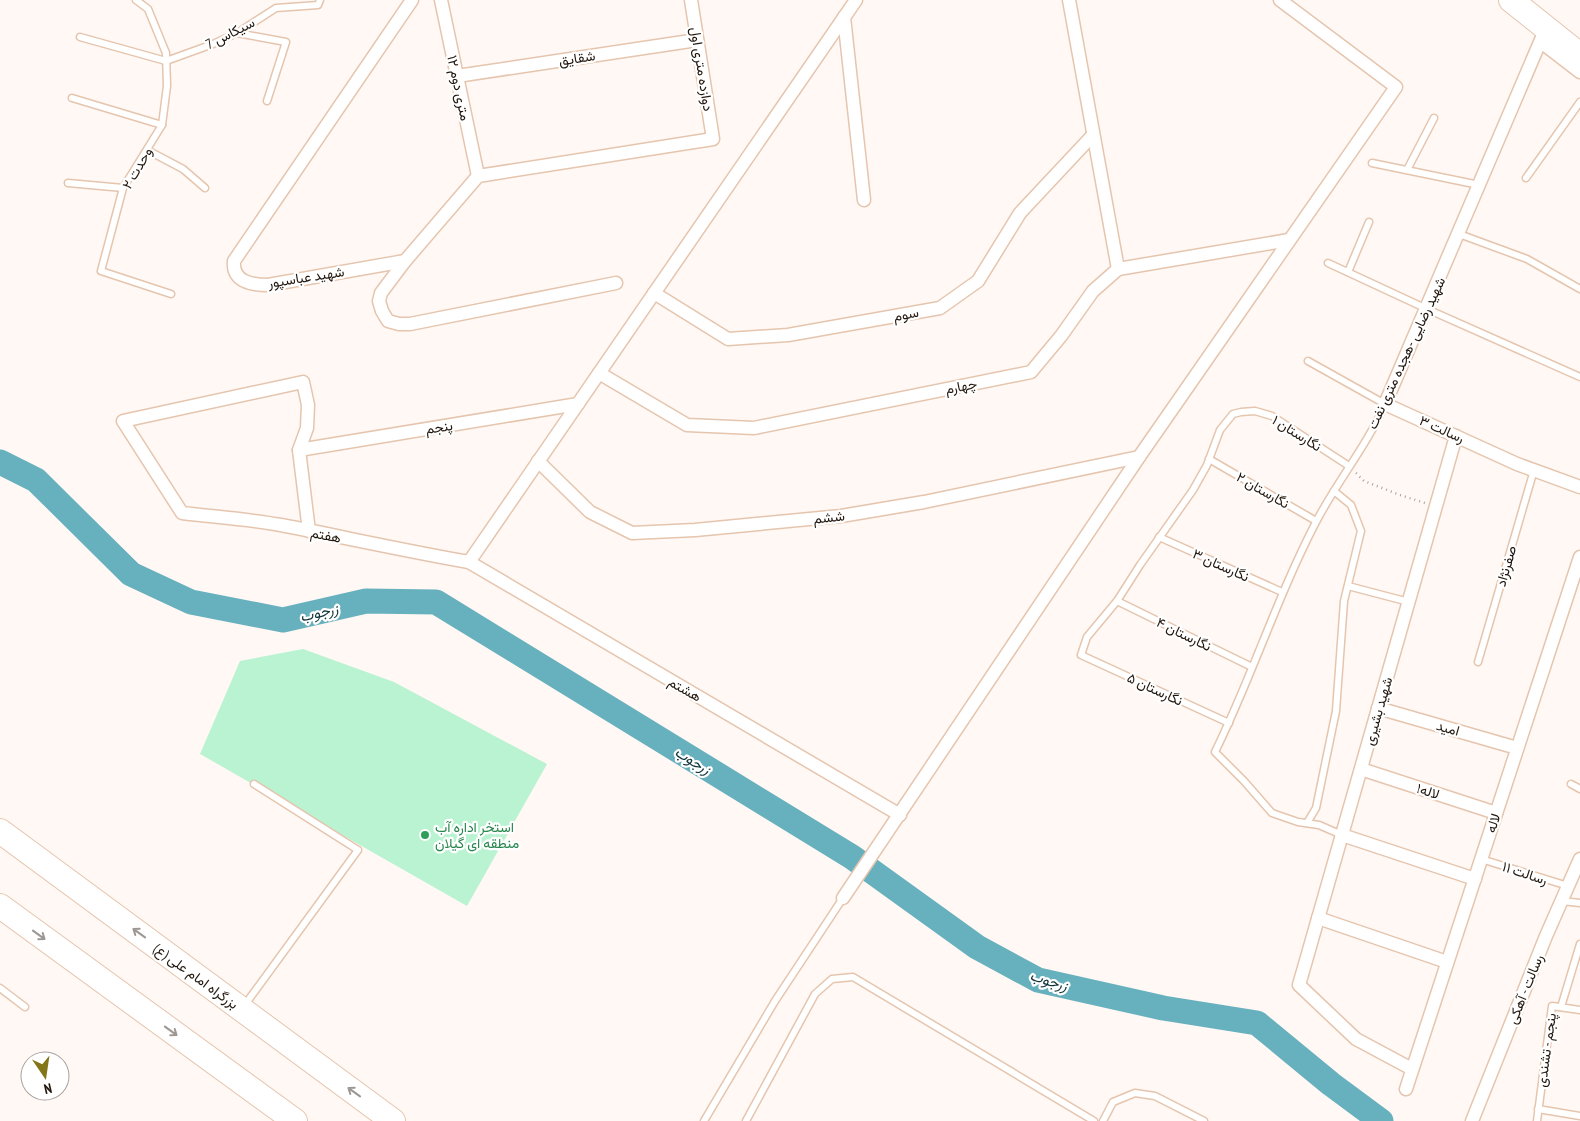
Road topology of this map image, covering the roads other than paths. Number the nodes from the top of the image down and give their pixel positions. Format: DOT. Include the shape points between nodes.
graph roads {
  1 [pos="136,0"];
  2 [pos="320,0"];
  3 [pos="412,0"];
  4 [pos="441,0"];
  5 [pos="691,0"];
  6 [pos="856,0"];
  7 [pos="1069,0"];
  8 [pos="1280,0"];
  9 [pos="1511,0"];
  10 [pos="844,17"];
  11 [pos="237,33"];
  12 [pos="1544,35"];
  13 [pos="80,37"];
  14 [pos="697,40"];
  15 [pos="1580,55"];
  16 [pos="166,61"];
  17 [pos="1580,72"];
  18 [pos="457,76"];
  19 [pos="72,98"];
  20 [pos="267,101"];
  21 [pos="1580,102"];
  22 [pos="1434,118"];
  23 [pos="162,125"];
  24 [pos="1093,135"];
  25 [pos="147,150"];
  26 [pos="1372,163"];
  27 [pos="1407,170"];
  28 [pos="478,176"];
  29 [pos="1526,178"];
  30 [pos="68,183"];
  31 [pos="1480,185"];
  32 [pos="124,188"];
  33 [pos="206,188"];
  34 [pos="864,200"];
  35 [pos="1369,222"];
  36 [pos="1459,234"];
  37 [pos="1288,240"];
  38 [pos="405,261"];
  39 [pos="1328,263"];
  40 [pos="1118,269"];
  41 [pos="1348,272"];
  42 [pos="616,283"];
  43 [pos="1580,289"];
  44 [pos="654,293"];
  45 [pos="171,294"];
  46 [pos="1427,309"];
  47 [pos="1308,361"];
  48 [pos="599,373"];
  49 [pos="1580,376"];
  50 [pos="578,404"];
  51 [pos="1385,404"];
  52 [pos="1456,436"];
  53 [pos="299,450"];
  54 [pos="1140,458"];
  55 [pos="1209,459"];
  56 [pos="538,461"];
  57 [pos="1349,466"];
  58 [pos="1534,470"];
  59 [pos="1580,487"];
  60 [pos="1334,491"];
  61 [pos="1316,521"];
  62 [pos="309,531"];
  63 [pos="1159,537"];
  64 [pos="1580,557"];
  65 [pos="469,562"];
  66 [pos="1348,586"];
  67 [pos="1282,592"];
  68 [pos="1117,601"];
  69 [pos="1409,602"];
  70 [pos="1478,662"];
  71 [pos="1252,667"];
  72 [pos="1378,708"];
  73 [pos="1229,723"];
  74 [pos="1518,748"];
  75 [pos="1361,769"];
  76 [pos="254,784"];
  77 [pos="1571,784"];
  78 [pos="1580,789"];
  79 [pos="1496,813"];
  80 [pos="898,819"];
  81 [pos="1307,822"];
  82 [pos="0,831"];
  83 [pos="1342,835"];
  84 [pos="1481,859"];
  85 [pos="1580,859"];
  86 [pos="1475,879"];
  87 [pos="1568,886"];
  88 [pos="843,898"];
  89 [pos="1562,901"];
  90 [pos="1580,904"];
  91 [pos="0,906"];
  92 [pos="1318,918"];
  93 [pos="1580,944"];
  94 [pos="1448,962"];
  95 [pos="0,988"];
  96 [pos="25,1007"];
  97 [pos="1561,1007"];
  98 [pos="242,1009"];
  99 [pos="1580,1010"];
  100 [pos="1412,1069"];
  101 [pos="1406,1089"];
  102 [pos="1538,1109"];
  103 [pos="1580,1116"];
  104 [pos="286,1117"];
  105 [pos="393,1121"];
  106 [pos="704,1121"];
  107 [pos="746,1121"];
  108 [pos="1094,1121"];
  109 [pos="1103,1121"];
  110 [pos="1204,1121"];
  111 [pos="1472,1121"];
  112 [pos="1537,1121"];
  1 -- 16 [label="lane, وحدت ۲" via="148,9 166,53"];
  2 -- 11 [label="lane, سیکاس 7" via="318,5 276,8"];
  3 -- 38 [label="street, شهید عباسپور" via="234,262 233,268 243,281 252,285 268,285"];
  4 -- 18 [label="street, ۱۲ متری دوم"];
  5 -- 14 [label="street, دوازده متری اول"];
  6 -- 10 [label="street"];
  7 -- 24 [label="street"];
  8 -- 37 [label="street" via="1396,87"];
  9 -- 12 [label="highway"];
  10 -- 34 [label="street"];
  10 -- 44 [label="street"];
  11 -- 16 [label="lane, سیکاس 7"];
  11 -- 20 [label="lane" via="286,42"];
  12 -- 15 [label="highway"];
  12 -- 17 [label="street"];
  12 -- 31 [label="street, شهید رضایی -هجده متری نفت"];
  13 -- 16 [label="lane"];
  14 -- 18 [label="street, شقایق"];
  14 -- 28 [label="street, دوازده متری اول" via="713,138"];
  16 -- 23 [label="lane, وحدت ۲" via="167,86"];
  18 -- 28 [label="street, ۱۲ متری دوم"];
  19 -- 23 [label="lane"];
  21 -- 29 [label="lane"];
  22 -- 27 [label="lane"];
  23 -- 25 [label="lane, وحدت ۲"];
  24 -- 40 [label="street"];
  24 -- 44 [label="street, سوم" via="1020,213 978,281 940,308 788,335 728,339"];
  25 -- 32 [label="lane, وحدت ۲"];
  25 -- 33 [label="lane" via="183,169"];
  26 -- 27 [label="lane"];
  27 -- 31 [label="lane"];
  28 -- 38 [label="street"];
  30 -- 32 [label="lane"];
  31 -- 36 [label="street, شهید رضایی -هجده متری نفت"];
  32 -- 45 [label="lane, وحدت ۲" via="101,272"];
  35 -- 41 [label="lane"];
  36 -- 43 [label="lane" via="1527,259"];
  36 -- 46 [label="street, شهید رضایی -هجده متری نفت"];
  37 -- 40 [label="street"];
  37 -- 54 [label="street"];
  38 -- 42 [label="street" via="381,293 379,301 388,321 399,324"];
  39 -- 41 [label="lane"];
  40 -- 48 [label="street, چهارم" via="1093,292 1031,372 754,428 687,425"];
  41 -- 46 [label="lane"];
  44 -- 48 [label="street"];
  46 -- 49 [label="lane"];
  46 -- 51 [label="street, شهید رضایی -هجده متری نفت"];
  47 -- 51 [label="lane, رسالت ۳"];
  48 -- 50 [label="street"];
  50 -- 53 [label="street, پنجم"];
  50 -- 56 [label="street"];
  51 -- 52 [label="street, رسالت ۳"];
  51 -- 57 [label="lane, شهید رضایی -هجده متری نفت"];
  52 -- 58 [label="street, رسالت ۳"];
  52 -- 69 [label="street, شهید بشیری"];
  53 -- 62 [label="street"];
  53 -- 62 [label="street, هفتم" via="307,428 308,405 303,382 123,421 182,513"];
  54 -- 56 [label="street, ششم" via="841,516 632,533 590,512"];
  54 -- 80 [label="street"];
  55 -- 57 [label="lane, نگارستان ۱" via="1220,430 1233,414 1255,411 1272,416"];
  55 -- 61 [label="lane, نگارستان ۲"];
  55 -- 63 [label="lane" via="1193,490"];
  56 -- 65 [label="street"];
  57 -- 60 [label="lane, شهید رضایی -هجده متری نفت"];
  58 -- 59 [label="street, رسالت ۳"];
  58 -- 70 [label="lane, صفرنژاد"];
  60 -- 61 [label="lane, شهید رضایی -هجده متری نفت"];
  60 -- 66 [label="lane" via="1351,505 1361,531"];
  61 -- 67 [label="lane, شهید رضایی -هجده متری نفت"];
  62 -- 65 [label="street, هفتم"];
  63 -- 67 [label="lane, نگارستان ۳"];
  63 -- 68 [label="lane"];
  64 -- 74 [label="street, لاله"];
  65 -- 80 [label="street, هشتم"];
  66 -- 69 [label="lane"];
  66 -- 81 [label="lane" via="1344,601 1336,711 1316,808"];
  67 -- 71 [label="lane, شهید رضایی -هجده متری نفت"];
  68 -- 71 [label="lane, نگارستان ۴"];
  68 -- 73 [label="lane, نگارستان ۵" via="1087,637 1081,655"];
  69 -- 72 [label="street, شهید بشیری"];
  71 -- 73 [label="lane, شهید رضایی -هجده متری نفت"];
  72 -- 74 [label="street, امید"];
  72 -- 75 [label="street, شهید بشیری"];
  73 -- 81 [label="lane, شهید رضایی -هجده متری نفت" via="1215,752 1272,813"];
  74 -- 79 [label="street, لاله"];
  75 -- 79 [label="street, لاله۱"];
  75 -- 83 [label="street, شهید بشیری"];
  76 -- 98 [label="lane" via="358,850"];
  77 -- 78 [label="lane"];
  79 -- 84 [label="street, لاله"];
  80 -- 88 [label="street"];
  81 -- 83 [label="lane"];
  98 -- 82 [label="highway, بزرگراه امام علی (ع), one-way"];
  83 -- 86 [label="street"];
  83 -- 92 [label="street, شهید بشیری"];
  84 -- 86 [label="street, لاله"];
  84 -- 87 [label="lane, رسالت ۱۱"];
  85 -- 87 [label="street, رسالت - آهکی"];
  86 -- 94 [label="street, لاله"];
  87 -- 89 [label="street, رسالت - آهکی"];
  88 -- 106 [label="lane" via="774,1001"];
  89 -- 90 [label="lane"];
  89 -- 111 [label="street, رسالت - آهکی"];
  91 -- 104 [label="highway, one-way"];
  92 -- 94 [label="street"];
  92 -- 100 [label="street, شهید بشیری" via="1299,986 1356,1039"];
  93 -- 97 [label="lane"];
  94 -- 100 [label="street, لاله"];
  95 -- 96 [label="lane"];
  97 -- 99 [label="lane, پنجم - تشندی"];
  97 -- 102 [label="lane, پنجم - تشندی" via="1552,1006"];
  105 -- 98 [label="highway, بزرگراه امام علی (ع), one-way"];
  100 -- 101 [label="street, لاله"];
  102 -- 103 [label="lane"];
  102 -- 112 [label="lane, پنجم - تشندی"];
  107 -- 108 [label="lane" via="815,994 832,979 853,977"];
  109 -- 110 [label="lane" via="1112,1102 1135,1093 1155,1096"];
}
